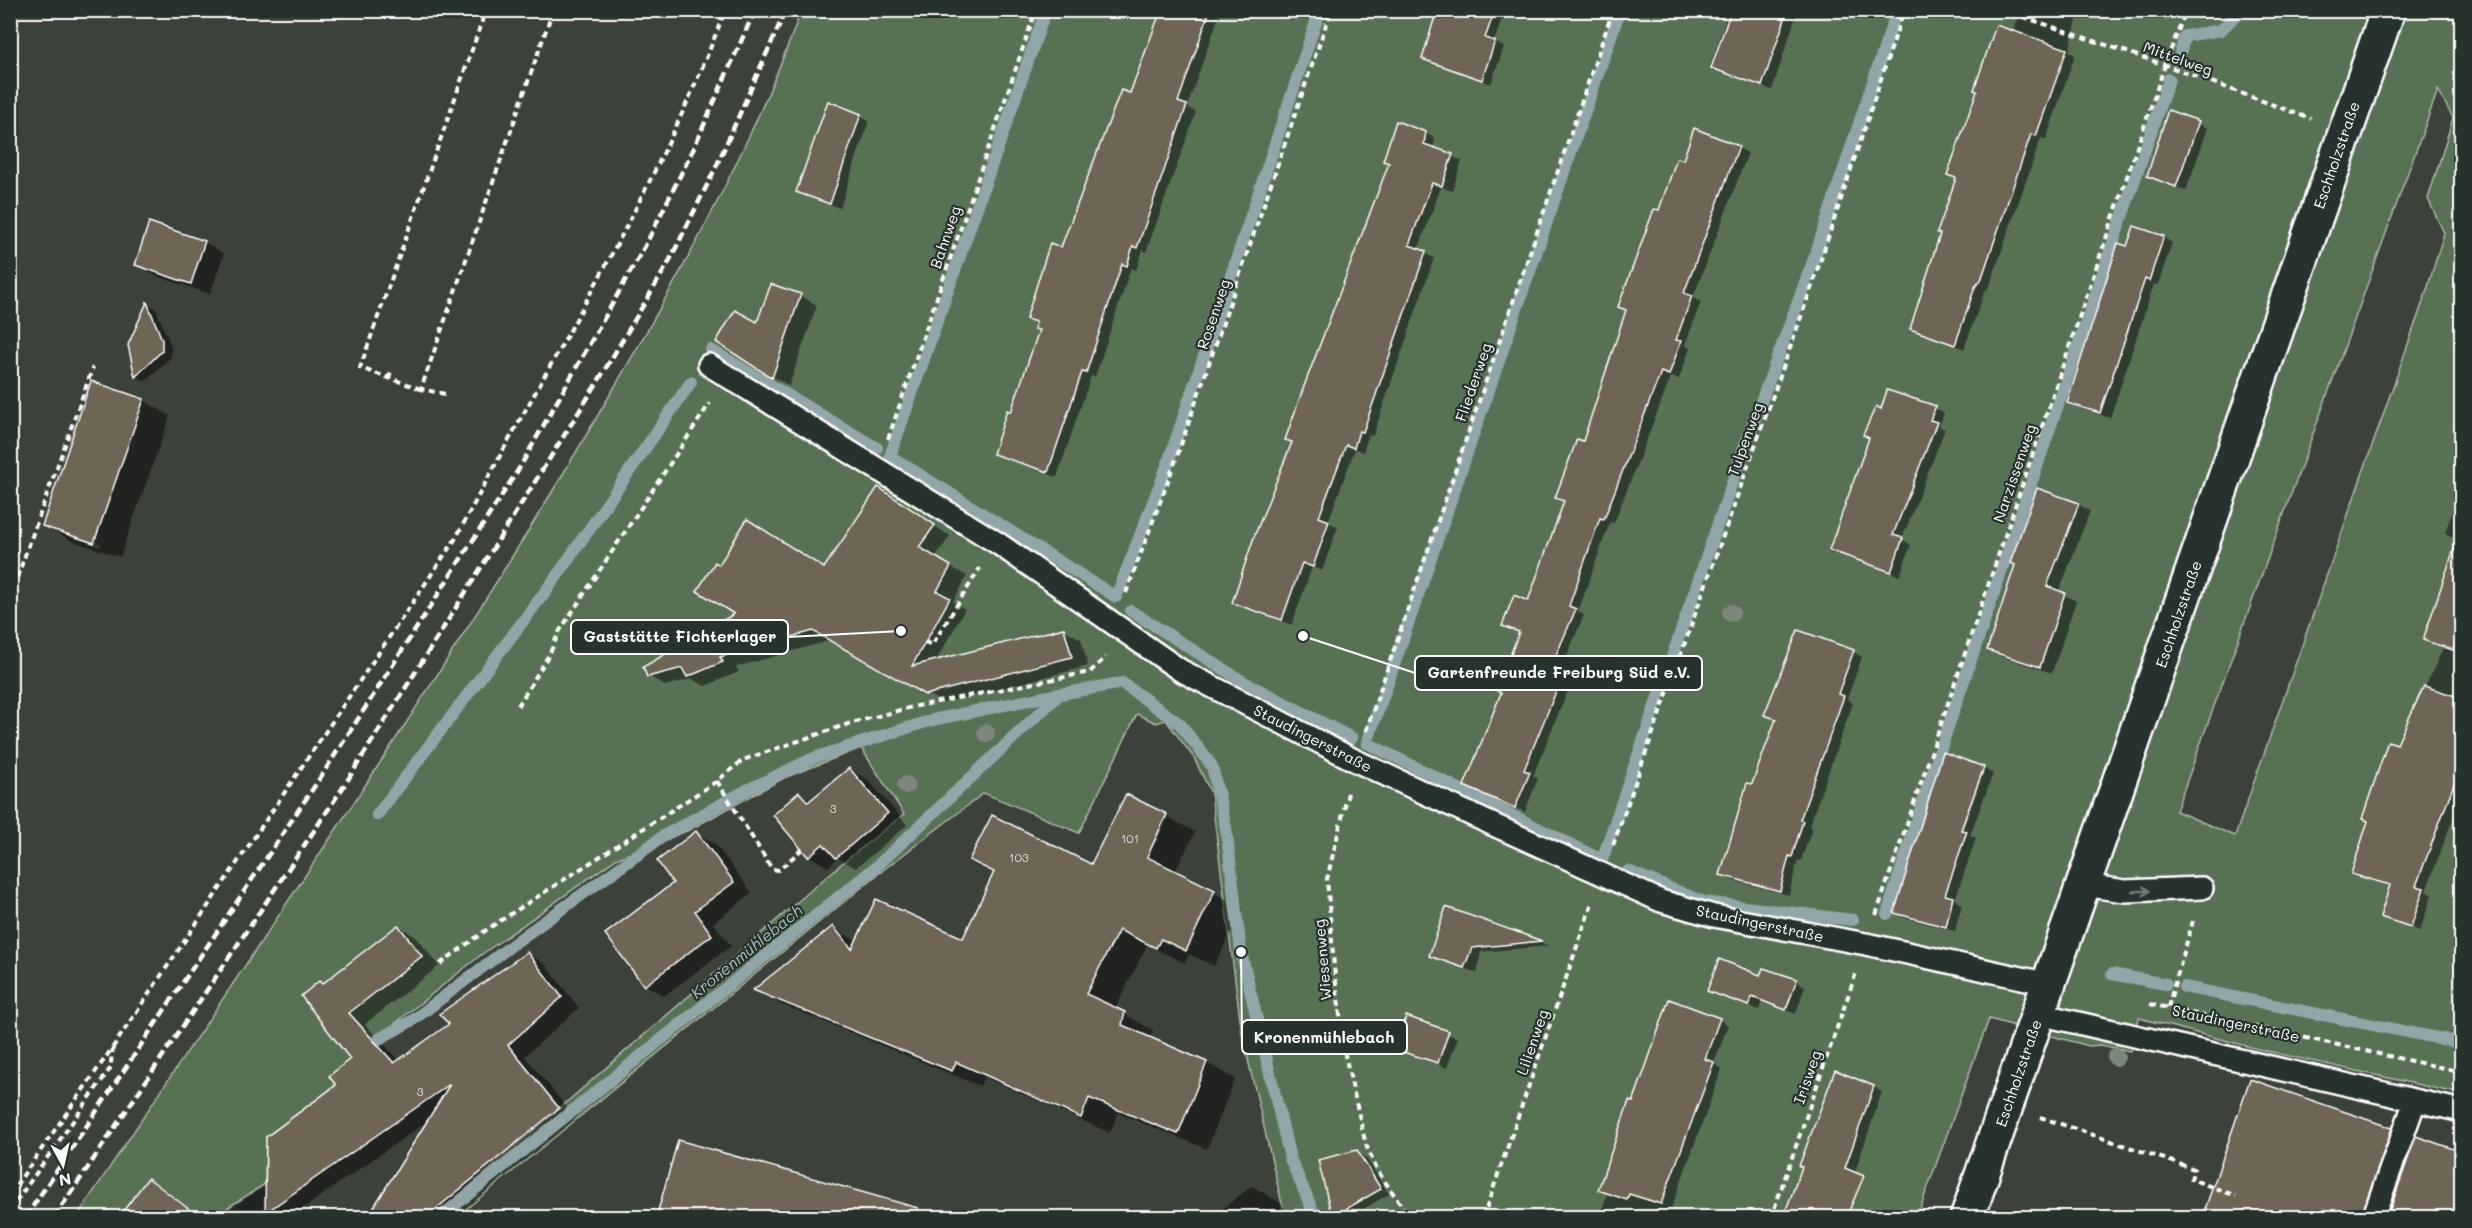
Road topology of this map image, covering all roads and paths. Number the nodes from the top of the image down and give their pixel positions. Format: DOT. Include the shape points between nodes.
graph roads {
  1 [pos="486,10"];
  2 [pos="553,10"];
  3 [pos="725,10"];
  4 [pos="1036,10"];
  5 [pos="1331,10"];
  6 [pos="1613,10"];
  7 [pos="1904,10"];
  8 [pos="2003,10"];
  9 [pos="2186,10"];
  10 [pos="2388,10"];
  11 [pos="2165,65"];
  12 [pos="2344,131"];
  13 [pos="93,366"];
  14 [pos="709,366"];
  15 [pos="393,369"];
  16 [pos="727,377"];
  17 [pos="388,378"];
  18 [pos="421,389"];
  19 [pos="445,394"];
  20 [pos="877,471"];
  21 [pos="999,544"];
  22 [pos="10,597"];
  23 [pos="1121,630"];
  24 [pos="925,642"];
  25 [pos="518,706"];
  26 [pos="1356,761"];
  27 [pos="717,781"];
  28 [pos="802,849"];
  29 [pos="1603,874"];
  30 [pos="2083,885"];
  31 [pos="2202,888"];
  32 [pos="1866,944"];
  33 [pos="440,964"];
  34 [pos="2044,999"];
  35 [pos="2145,1003"];
  36 [pos="2168,1007"];
  37 [pos="113,1047"];
  38 [pos="2462,1072"];
  39 [pos="2415,1101"];
  40 [pos="2006,1108"];
  41 [pos="2462,1111"];
  42 [pos="10,1194"];
  43 [pos="2236,1196"];
  44 [pos="10,1210"];
  45 [pos="1410,1218"];
  46 [pos="1483,1218"];
  47 [pos="1771,1218"];
  48 [pos="1967,1218"];
  49 [pos="2373,1218"];
  1 -- 17 [label="path" via="360,368"];
  2 -- 18 [label="path"];
  3 -- 37 [label="path" via="698,82 582,311 456,538"];
  4 -- 20 [label="path, Bahnweg"];
  5 -- 23 [label="path, Rosenweg"];
  6 -- 26 [label="path, Fliederweg"];
  7 -- 29 [label="path, Tulpenweg" via="1812,286"];
  8 -- 11 [label="path, Mittelweg"];
  9 -- 11 [label="path, Narzissenweg"];
  10 -- 12 [label="main road, Eschholzstraße"];
  11 -- 12 [label="path, Mittelweg"];
  11 -- 32 [label="path, Narzissenweg"];
  12 -- 30 [label="main road, Eschholzstraße"];
  13 -- 22 [label="path"];
  14 -- 16 [label="lane, Staudingerstraße"];
  15 -- 17 [label="path"];
  16 -- 20 [label="lane, Staudingerstraße"];
  16 -- 25 [label="path" via="559,632"];
  17 -- 18 [label="path"];
  18 -- 19 [label="path"];
  20 -- 21 [label="lane, Staudingerstraße"];
  21 -- 23 [label="lane, Staudingerstraße"];
  21 -- 24 [label="path" via="932,645"];
  23 -- 26 [label="lane, Staudingerstraße" via="1180,670"];
  23 -- 27 [label="path" via="1090,672 912,707 848,724 743,760"];
  26 -- 29 [label="lane, Staudingerstraße"];
  26 -- 45 [label="path, Wiesenweg" via="1327,879 1334,967 1345,1055 1366,1145 1377,1170"];
  27 -- 28 [label="path" via="772,869 779,870"];
  27 -- 33 [label="path" via="489,928"];
  29 -- 32 [label="lane, Staudingerstraße" via="1661,900 1714,916"];
  29 -- 46 [label="path, Lilienweg"];
  30 -- 31 [label="lane, one-way" via="2125,891"];
  30 -- 34 [label="main road, Eschholzstraße"];
  31 -- 36 [label="path"];
  32 -- 34 [label="lane, Staudingerstraße"];
  32 -- 47 [label="path, Irisweg"];
  34 -- 39 [label="lane, Staudingerstraße"];
  34 -- 40 [label="main road, Eschholzstraße"];
  35 -- 36 [label="path, Staudingerstraße"];
  36 -- 38 [label="path, Staudingerstraße"];
  37 -- 42 [label="path"];
  37 -- 44 [label="path" via="110,1069"];
  39 -- 41 [label="lane, Staudingerstraße"];
  39 -- 49 [label="lane"];
  40 -- 43 [label="path" via="2194,1169 2191,1179"];
  40 -- 48 [label="main road, Eschholzstraße"];
}
